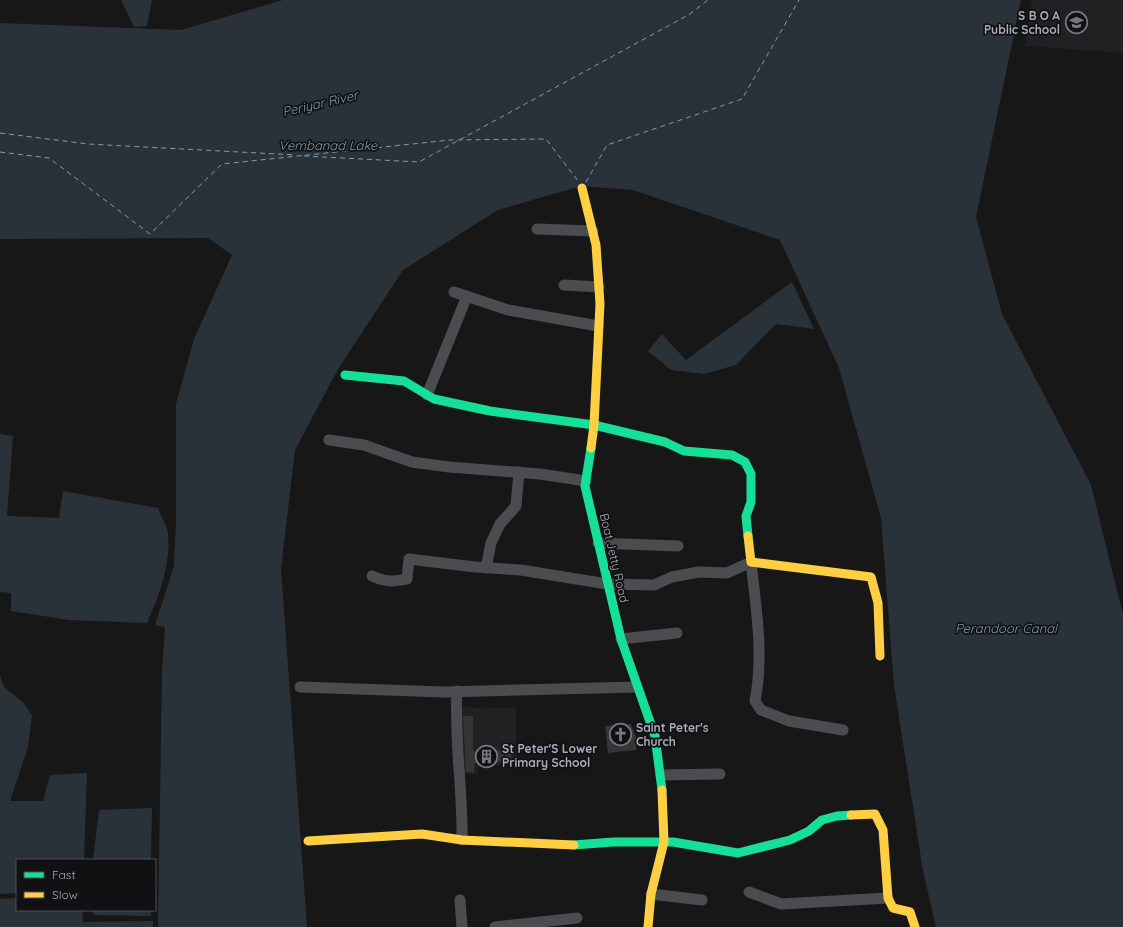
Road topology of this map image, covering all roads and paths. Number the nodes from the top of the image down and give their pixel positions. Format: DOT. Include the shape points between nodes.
graph roads {
  1 [pos="582,188"];
  2 [pos="536,229"];
  3 [pos="593,231"];
  4 [pos="564,285"];
  5 [pos="598,287"];
  6 [pos="454,292"];
  7 [pos="467,296"];
  8 [pos="598,326"];
  9 [pos="345,375"];
  10 [pos="427,394"];
  11 [pos="594,425"];
  12 [pos="329,440"];
  13 [pos="519,472"];
  14 [pos="586,481"];
  15 [pos="598,543"];
  16 [pos="678,546"];
  17 [pos="752,562"];
  18 [pos="486,568"];
  19 [pos="372,576"];
  20 [pos="607,584"];
  21 [pos="677,633"];
  22 [pos="621,639"];
  23 [pos="880,656"];
  24 [pos="300,687"];
  25 [pos="638,687"];
  26 [pos="457,692"];
  27 [pos="843,730"];
  28 [pos="720,774"];
  29 [pos="661,775"];
  30 [pos="462,840"];
  31 [pos="308,841"];
  32 [pos="664,842"];
  33 [pos="749,892"];
  34 [pos="651,894"];
  35 [pos="888,898"];
  36 [pos="460,900"];
  37 [pos="702,900"];
  38 [pos="578,918"];
  39 [pos="462,927"];
  40 [pos="495,927"];
  41 [pos="648,927"];
  42 [pos="915,927"];
  1 -- 3 [label="street, Boat Jetty Road"];
  2 -- 3 [label="street"];
  3 -- 5 [label="street, Boat Jetty Road"];
  4 -- 5 [label="street"];
  5 -- 8 [label="street, Boat Jetty Road"];
  6 -- 7 [label="street"];
  7 -- 8 [label="street" via="508,310"];
  7 -- 10 [label="street"];
  8 -- 11 [label="street, Boat Jetty Road"];
  9 -- 10 [label="street" via="404,381"];
  10 -- 11 [label="street" via="434,399 490,411"];
  11 -- 14 [label="street, Boat Jetty Road"];
  11 -- 17 [label="street" via="665,442 684,451 732,455 745,462 751,474 751,502 746,516"];
  12 -- 13 [label="street" via="364,445 412,462 449,468"];
  13 -- 14 [label="street"];
  13 -- 18 [label="street" via="516,506 500,524 491,543"];
  14 -- 15 [label="street, Boat Jetty Road"];
  15 -- 16 [label="street"];
  15 -- 20 [label="street, Boat Jetty Road"];
  17 -- 20 [label="street" via="727,573 699,572 672,577 654,585"];
  17 -- 23 [label="street" via="871,577 878,603"];
  17 -- 27 [label="street" via="759,624 759,681 754,701 761,710 789,721"];
  18 -- 19 [label="street" via="409,559 407,578 384,581"];
  18 -- 20 [label="street" via="520,570"];
  20 -- 22 [label="street, Boat Jetty Road"];
  21 -- 22 [label="street"];
  22 -- 25 [label="street, Boat Jetty Road"];
  24 -- 26 [label="street"];
  25 -- 26 [label="street"];
  25 -- 29 [label="street, Boat Jetty Road" via="655,736"];
  26 -- 30 [label="street"];
  28 -- 29 [label="street"];
  29 -- 32 [label="street, Boat Jetty Road"];
  30 -- 31 [label="street" via="422,834"];
  30 -- 32 [label="street" via="581,845"];
  32 -- 34 [label="street, Boat Jetty Road"];
  32 -- 35 [label="street" via="738,853 790,840 822,820 837,816 875,814 883,830"];
  33 -- 35 [label="street" via="781,904"];
  34 -- 37 [label="street"];
  34 -- 41 [label="street, Boat Jetty Road"];
  35 -- 42 [label="street" via="893,908 910,912"];
  36 -- 39 [label="street"];
  38 -- 40 [label="street"];
}
